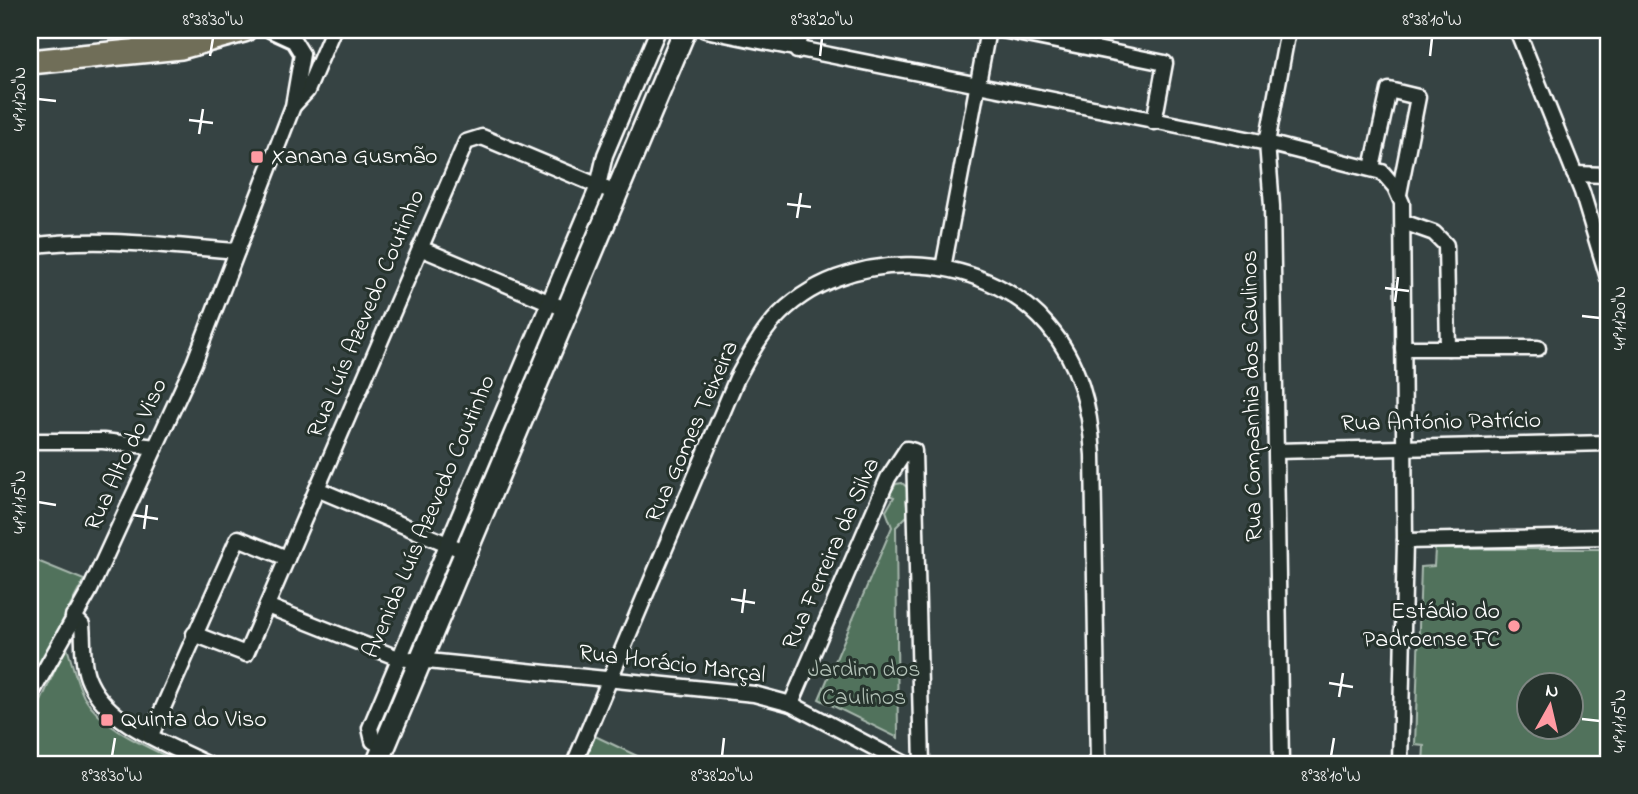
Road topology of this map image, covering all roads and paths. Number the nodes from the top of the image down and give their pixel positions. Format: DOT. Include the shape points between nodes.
graph roads {
  1 [pos="244,30"];
  2 [pos="270,30"];
  3 [pos="300,30"];
  4 [pos="322,30"];
  5 [pos="332,30"];
  6 [pos="658,30"];
  7 [pos="685,30"];
  8 [pos="705,30"];
  9 [pos="802,30"];
  10 [pos="988,30"];
  11 [pos="1002,30"];
  12 [pos="1288,30"];
  13 [pos="1517,30"];
  14 [pos="324,46"];
  15 [pos="797,51"];
  16 [pos="302,54"];
  17 [pos="30,62"];
  18 [pos="978,86"];
  19 [pos="293,106"];
  20 [pos="1154,122"];
  21 [pos="1268,144"];
  22 [pos="1372,168"];
  23 [pos="1574,174"];
  24 [pos="1608,175"];
  25 [pos="607,190"];
  26 [pos="1399,194"];
  27 [pos="1403,222"];
  28 [pos="30,246"];
  29 [pos="421,248"];
  30 [pos="237,251"];
  31 [pos="943,268"];
  32 [pos="1608,278"];
  33 [pos="558,306"];
  34 [pos="1403,348"];
  35 [pos="1448,348"];
  36 [pos="1538,348"];
  37 [pos="30,441"];
  38 [pos="1608,443"];
  39 [pos="1405,446"];
  40 [pos="156,447"];
  41 [pos="1276,451"];
  42 [pos="317,489"];
  43 [pos="1608,537"];
  44 [pos="1405,541"];
  45 [pos="455,547"];
  46 [pos="286,558"];
  47 [pos="267,606"];
  48 [pos="73,616"];
  49 [pos="194,634"];
  50 [pos="408,659"];
  51 [pos="609,681"];
  52 [pos="30,696"];
  53 [pos="791,704"];
  54 [pos="151,735"];
  55 [pos="381,756"];
  56 [pos="207,764"];
  57 [pos="574,764"];
  58 [pos="905,764"];
  59 [pos="922,764"];
  60 [pos="1098,764"];
  61 [pos="1281,764"];
  62 [pos="1400,764"];
  1 -- 17 [label="main road" via="181,47"];
  2 -- 16 [label="street" via="294,41"];
  3 -- 16 [label="street, Rua Alto do Viso"];
  4 -- 14 [label="street, Rua Alto do Viso"];
  5 -- 14 [label="street, Rua Alto do Viso"];
  6 -- 25 [label="street, Avenida Luís Azevedo Coutinho" via="605,155"];
  7 -- 25 [label="main road, Avenida Luís Azevedo Coutinho"];
  8 -- 15 [label="street"];
  9 -- 15 [label="street"];
  10 -- 18 [label="street"];
  11 -- 20 [label="street" via="1166,63"];
  12 -- 21 [label="street, Rua Companhia dos Caulinos"];
  13 -- 23 [label="street"];
  14 -- 19 [label="street, Rua Alto do Viso" via="307,91"];
  15 -- 18 [label="street"];
  16 -- 19 [label="street, Rua Alto do Viso"];
  18 -- 20 [label="street"];
  18 -- 31 [label="street"];
  19 -- 30 [label="street, Rua Alto do Viso"];
  20 -- 21 [label="street"];
  21 -- 22 [label="street"];
  21 -- 41 [label="street, Rua Companhia dos Caulinos"];
  22 -- 26 [label="street" via="1382,172"];
  22 -- 26 [label="street" via="1389,90 1418,97"];
  23 -- 24 [label="street"];
  23 -- 32 [label="street"];
  25 -- 29 [label="street, Rua Luís Azevedo Coutinho" via="491,140 473,138 466,142"];
  25 -- 33 [label="main road, Avenida Luís Azevedo Coutinho"];
  26 -- 27 [label="street"];
  27 -- 34 [label="street"];
  27 -- 35 [label="street" via="1434,233 1446,245"];
  28 -- 30 [label="street" via="69,240"];
  29 -- 33 [label="street"];
  29 -- 42 [label="street, Rua Luís Azevedo Coutinho"];
  30 -- 40 [label="street, Rua Alto do Viso"];
  31 -- 51 [label="street, Rua Gomes Teixeira" via="880,267 839,277 818,286 775,319 737,378"];
  31 -- 60 [label="street, Rua Gomes Teixeira" via="991,284 1046,324 1069,355 1083,387 1093,454"];
  33 -- 45 [label="main road, Avenida Luís Azevedo Coutinho"];
  34 -- 35 [label="street"];
  34 -- 39 [label="street"];
  35 -- 36 [label="street"];
  37 -- 40 [label="street"];
  38 -- 39 [label="street, Rua António Patrício"];
  39 -- 41 [label="street, Rua António Patrício"];
  39 -- 44 [label="street"];
  40 -- 48 [label="street, Rua Alto do Viso" via="90,590"];
  41 -- 61 [label="street, Rua Companhia dos Caulinos"];
  42 -- 45 [label="street"];
  42 -- 46 [label="street, Rua Luís Azevedo Coutinho"];
  43 -- 44 [label="street"];
  44 -- 62 [label="street"];
  45 -- 50 [label="main road, Avenida Luís Azevedo Coutinho"];
  46 -- 47 [label="street, Rua Luís Azevedo Coutinho"];
  46 -- 49 [label="street" via="238,538"];
  47 -- 49 [label="street, Rua Luís Azevedo Coutinho" via="246,654"];
  47 -- 50 [label="street, Rua Horácio Marçal"];
  48 -- 52 [label="street, Rua Alto do Viso"];
  48 -- 54 [label="street" via="82,625 90,683 111,712"];
  49 -- 54 [label="street"];
  50 -- 51 [label="street, Rua Horácio Marçal"];
  50 -- 55 [label="main road, Avenida Luís Azevedo Coutinho"];
  51 -- 53 [label="street, Rua Horácio Marçal" via="754,694"];
  51 -- 57 [label="street, Rua Gomes Teixeira"];
  53 -- 58 [label="street, Rua Horácio Marçal"];
  53 -- 59 [label="street, Rua Ferreira da Silva" via="888,478 906,449 914,451"];
  54 -- 56 [label="street"];
}
